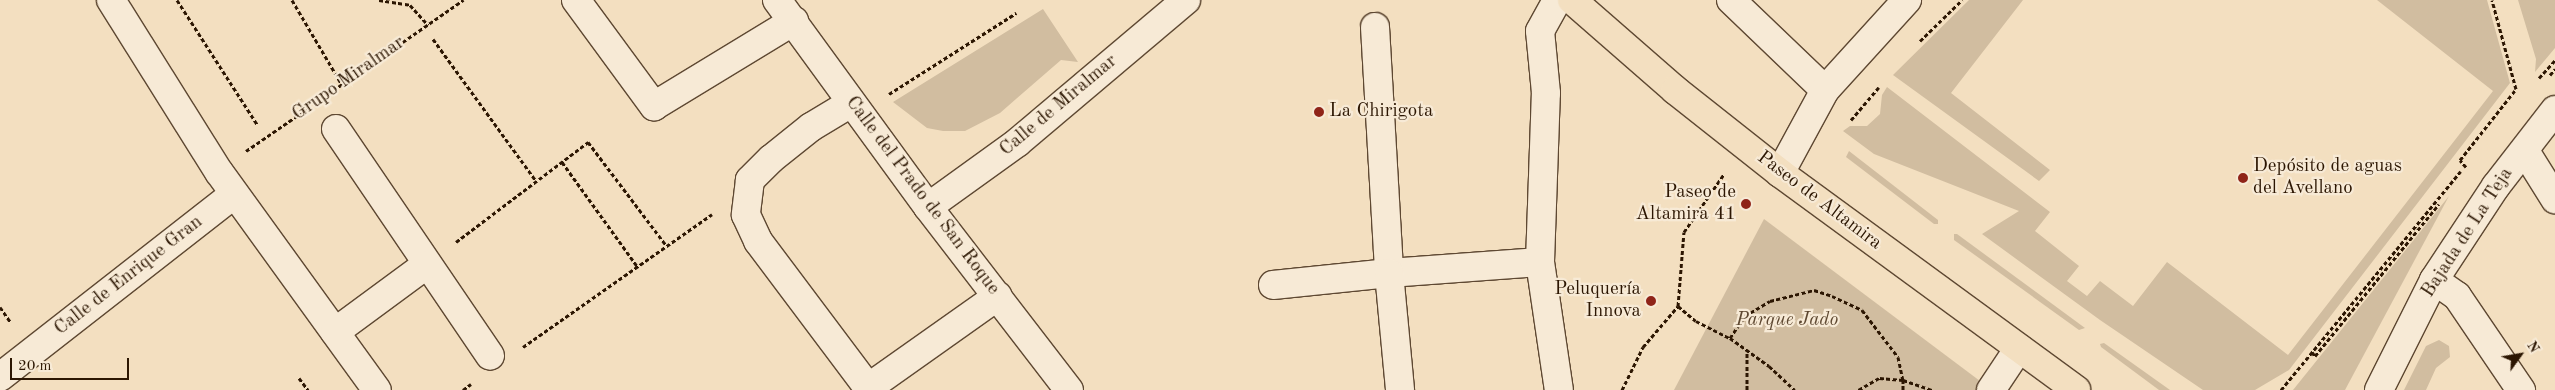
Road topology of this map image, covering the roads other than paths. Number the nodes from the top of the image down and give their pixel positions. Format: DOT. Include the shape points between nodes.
graph roads {
  1 [pos="111,0"];
  2 [pos="576,0"];
  3 [pos="777,0"];
  4 [pos="1186,0"];
  5 [pos="1557,0"];
  6 [pos="1572,0"];
  7 [pos="1731,0"];
  8 [pos="1907,0"];
  9 [pos="794,21"];
  10 [pos="1375,27"];
  11 [pos="1825,90"];
  12 [pos="852,103"];
  13 [pos="2555,110"];
  14 [pos="336,129"];
  15 [pos="2525,151"];
  16 [pos="1780,173"];
  17 [pos="234,194"];
  18 [pos="2555,199"];
  19 [pos="928,207"];
  20 [pos="1540,262"];
  21 [pos="426,265"];
  22 [pos="1389,273"];
  23 [pos="2434,280"];
  24 [pos="1273,285"];
  25 [pos="998,296"];
  26 [pos="335,332"];
  27 [pos="2019,348"];
  28 [pos="490,356"];
  29 [pos="0,377"];
  30 [pos="869,389"];
  31 [pos="377,390"];
  32 [pos="1069,390"];
  33 [pos="1400,390"];
  34 [pos="1559,390"];
  35 [pos="1991,390"];
  36 [pos="2076,390"];
  37 [pos="2379,390"];
  38 [pos="2522,390"];
  1 -- 17 [label="street"];
  2 -- 9 [label="street" via="654,106"];
  3 -- 9 [label="street, Calle del Prado de San Roque"];
  4 -- 19 [label="street, Calle de Miralmar" via="1018,142"];
  5 -- 20 [label="street" via="1540,31 1546,93"];
  6 -- 16 [label="main road, Paseo de Altamira" via="1675,90"];
  7 -- 11 [label="street"];
  8 -- 11 [label="street"];
  9 -- 12 [label="street, Calle del Prado de San Roque"];
  10 -- 22 [label="street"];
  11 -- 16 [label="street"];
  12 -- 19 [label="street, Calle del Prado de San Roque"];
  12 -- 30 [label="street" via="811,127 770,159 750,180 746,216 758,241"];
  13 -- 15 [label="street, Bajada de La Teja"];
  14 -- 21 [label="street, Grupo Miralmar"];
  15 -- 18 [label="street"];
  15 -- 23 [label="street, Bajada de La Teja" via="2496,186"];
  16 -- 27 [label="main road, Paseo de Altamira"];
  17 -- 26 [label="street"];
  17 -- 29 [label="street, Calle de Enrique Gran"];
  19 -- 25 [label="street, Calle del Prado de San Roque"];
  20 -- 22 [label="street"];
  20 -- 34 [label="street"];
  21 -- 26 [label="street"];
  21 -- 28 [label="street, Grupo Miralmar"];
  22 -- 24 [label="street"];
  22 -- 33 [label="street"];
  23 -- 37 [label="street, Bajada de La Teja"];
  23 -- 38 [label="street" via="2457,296"];
  25 -- 30 [label="street"];
  25 -- 32 [label="street, Calle del Prado de San Roque"];
  26 -- 31 [label="street"];
  27 -- 35 [label="street"];
  27 -- 36 [label="main road, Paseo de Altamira"];
}
